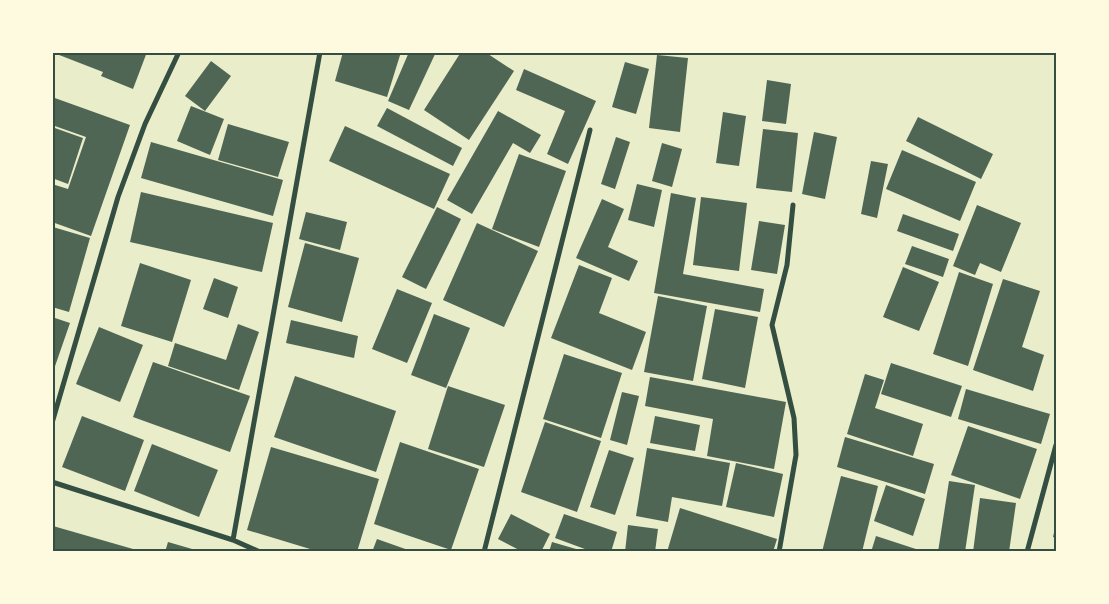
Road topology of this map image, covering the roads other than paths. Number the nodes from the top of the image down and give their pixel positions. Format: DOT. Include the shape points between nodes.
graph roads {
  1 [pos="179,52"];
  2 [pos="320,52"];
  3 [pos="590,130"];
  4 [pos="794,205"];
  5 [pos="52,423"];
  6 [pos="1056,445"];
  7 [pos="52,482"];
  8 [pos="232,540"];
  9 [pos="260,552"];
  10 [pos="484,552"];
  11 [pos="779,552"];
  12 [pos="1027,552"];
  1 -- 5 [label="street" via="145,124 118,197"];
  2 -- 8 [label="street"];
  3 -- 10 [label="street"];
  4 -- 11 [label="street" via="787,265 772,325 794,418 796,455"];
  6 -- 12 [label="street"];
  7 -- 8 [label="street"];
  8 -- 9 [label="street"];
}
